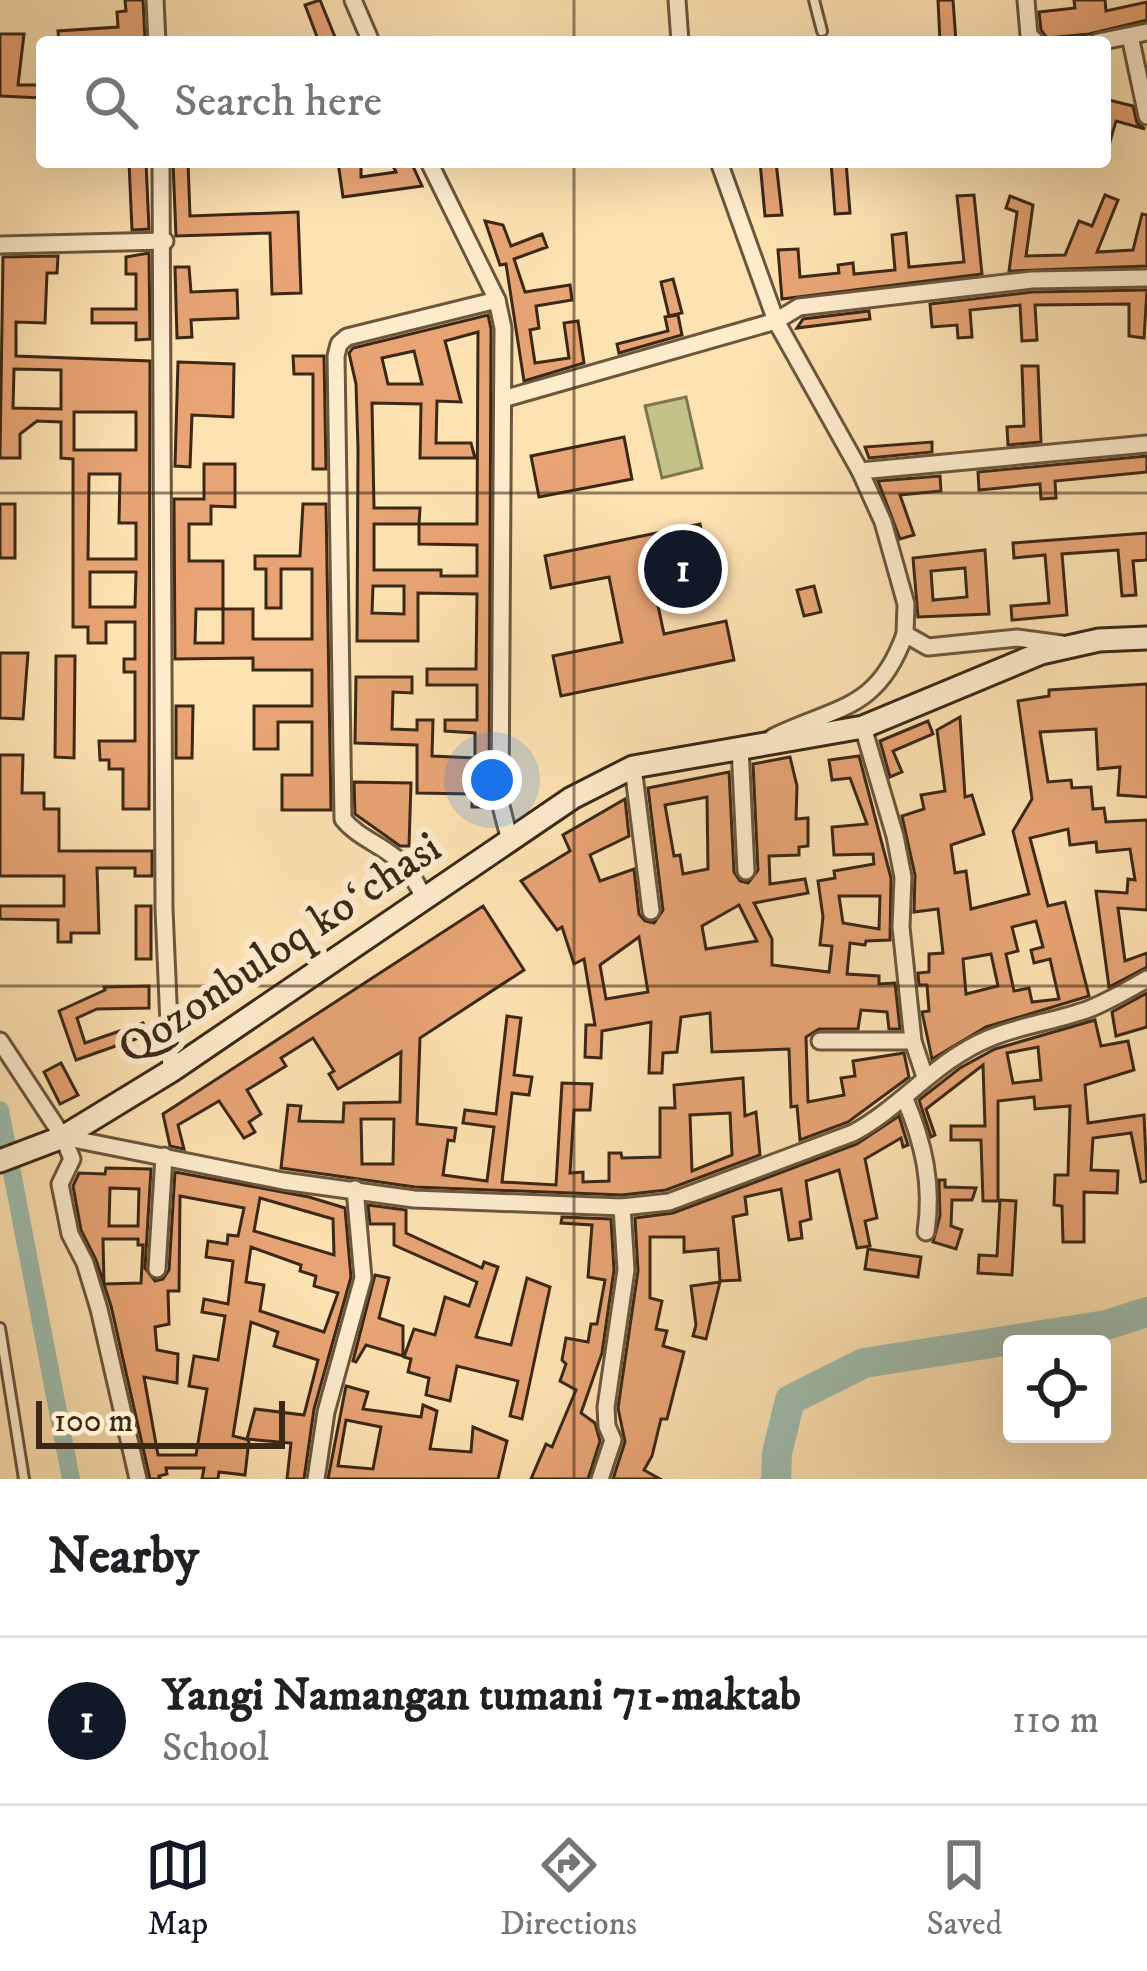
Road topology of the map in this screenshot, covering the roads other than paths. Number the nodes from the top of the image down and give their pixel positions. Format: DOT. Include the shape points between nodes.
graph roads {
  1 [pos="155,0"];
  2 [pos="353,0"];
  3 [pos="677,0"];
  4 [pos="814,0"];
  5 [pos="1026,0"];
  6 [pos="822,31"];
  7 [pos="1138,34"];
  8 [pos="157,36"];
  9 [pos="368,36"];
  10 [pos="680,36"];
  11 [pos="1031,36"];
  12 [pos="1147,116"];
  13 [pos="161,168"];
  14 [pos="432,168"];
  15 [pos="721,168"];
  16 [pos="165,241"];
  17 [pos="0,245"];
  18 [pos="1147,278"];
  19 [pos="497,300"];
  20 [pos="776,321"];
  21 [pos="503,399"];
  22 [pos="1147,444"];
  23 [pos="860,471"];
  24 [pos="905,634"];
  25 [pos="1147,638"];
  26 [pos="1072,645"];
  27 [pos="863,727"];
  28 [pos="750,746"];
  29 [pos="633,767"];
  30 [pos="510,841"];
  31 [pos="746,871"];
  32 [pos="425,901"];
  33 [pos="651,911"];
  34 [pos="1147,979"];
  35 [pos="913,1040"];
  36 [pos="0,1041"];
  37 [pos="820,1041"];
  38 [pos="171,1071"];
  39 [pos="925,1077"];
  40 [pos="905,1100"];
  41 [pos="54,1142"];
  42 [pos="164,1156"];
  43 [pos="0,1161"];
  44 [pos="355,1189"];
  45 [pos="622,1207"];
  46 [pos="926,1232"];
  47 [pos="157,1269"];
  48 [pos="0,1328"];
  49 [pos="24,1479"];
  50 [pos="138,1479"];
  51 [pos="316,1479"];
  52 [pos="600,1479"];
  1 -- 8 [label="street"];
  2 -- 9 [label="street"];
  3 -- 10 [label="street"];
  4 -- 6 [label="lane"];
  5 -- 11 [label="street"];
  7 -- 12 [label="street"];
  13 -- 16 [label="street"];
  14 -- 19 [label="street"];
  15 -- 20 [label="street"];
  16 -- 17 [label="street"];
  16 -- 38 [label="street"];
  18 -- 20 [label="street" via="956,287 799,307"];
  19 -- 21 [label="street"];
  19 -- 32 [label="street" via="347,337 336,356 344,820 397,858"];
  20 -- 21 [label="street"];
  20 -- 23 [label="street"];
  21 -- 30 [label="street" via="500,802"];
  22 -- 23 [label="street"];
  23 -- 24 [label="street" via="900,579"];
  24 -- 26 [label="street" via="928,647 1016,638"];
  24 -- 28 [label="street" via="894,664 867,696"];
  25 -- 26 [label="main road, Qozonbuloq koʻchasi"];
  26 -- 27 [label="main road, Qozonbuloq koʻchasi"];
  27 -- 28 [label="main road, Qozonbuloq koʻchasi"];
  27 -- 35 [label="street" via="903,877"];
  28 -- 29 [label="main road, Qozonbuloq koʻchasi"];
  28 -- 31 [label="street"];
  29 -- 30 [label="main road, Qozonbuloq koʻchasi"];
  29 -- 33 [label="street"];
  30 -- 32 [label="main road, Qozonbuloq koʻchasi"];
  32 -- 38 [label="main road, Qozonbuloq koʻchasi"];
  34 -- 39 [label="street" via="1088,1009 991,1037"];
  35 -- 37 [label="street"];
  35 -- 39 [label="street"];
  36 -- 41 [label="street"];
  38 -- 41 [label="main road, Qozonbuloq koʻchasi"];
  39 -- 40 [label="street"];
  40 -- 45 [label="street" via="853,1133 668,1202"];
  40 -- 46 [label="street" via="931,1191"];
  41 -- 42 [label="street"];
  41 -- 43 [label="main road, Qozonbuloq koʻchasi"];
  41 -- 50 [label="street" via="72,1159 60,1184 66,1217 99,1309"];
  42 -- 44 [label="street"];
  42 -- 47 [label="street"];
  44 -- 45 [label="street" via="414,1199"];
  44 -- 51 [label="street" via="363,1278"];
  45 -- 52 [label="street" via="626,1270 606,1407 614,1440"];
  48 -- 49 [label="lane"];
}
